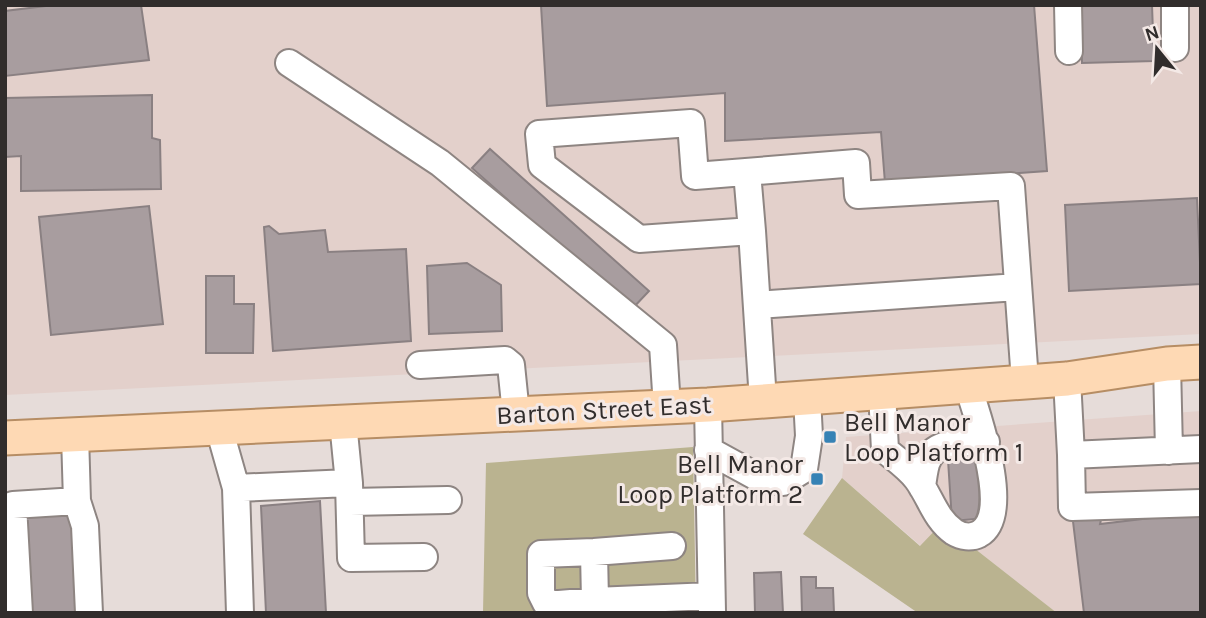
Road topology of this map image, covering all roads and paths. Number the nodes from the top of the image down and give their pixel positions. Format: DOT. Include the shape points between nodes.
graph roads {
  1 [pos="1068,5"];
  2 [pos="1175,5"];
  3 [pos="1174,48"];
  4 [pos="1069,51"];
  5 [pos="289,63"];
  6 [pos="747,172"];
  7 [pos="752,231"];
  8 [pos="1018,287"];
  9 [pos="757,305"];
  10 [pos="1201,362"];
  11 [pos="1167,364"];
  12 [pos="421,365"];
  13 [pos="1067,379"];
  14 [pos="1025,381"];
  15 [pos="968,386"];
  16 [pos="882,392"];
  17 [pos="807,398"];
  18 [pos="763,401"];
  19 [pos="708,405"];
  20 [pos="667,407"];
  21 [pos="516,414"];
  22 [pos="343,422"];
  23 [pos="219,428"];
  24 [pos="75,435"];
  25 [pos="5,438"];
  26 [pos="986,442"];
  27 [pos="1201,449"];
  28 [pos="708,450"];
  29 [pos="1169,451"];
  30 [pos="1070,455"];
  31 [pos="922,487"];
  32 [pos="236,488"];
  33 [pos="350,493"];
  34 [pos="448,500"];
  35 [pos="78,501"];
  36 [pos="1201,503"];
  37 [pos="672,546"];
  38 [pos="594,552"];
  39 [pos="424,557"];
  40 [pos="595,601"];
  41 [pos="711,604"];
  42 [pos="19,613"];
  43 [pos="89,613"];
  44 [pos="240,613"];
  1 -- 4 [label="street"];
  2 -- 3 [label="street"];
  5 -- 20 [label="street" via="440,163 663,345"];
  6 -- 7 [label="street"];
  6 -- 7 [label="street" via="695,176 691,123 539,134 542,165 639,239"];
  6 -- 8 [label="street" via="856,163 858,195 1011,186"];
  7 -- 9 [label="street"];
  8 -- 9 [label="street"];
  8 -- 14 [label="street"];
  9 -- 18 [label="street"];
  10 -- 11 [label="main road, Barton Street East"];
  11 -- 13 [label="main road, Barton Street East"];
  11 -- 29 [label="street"];
  12 -- 21 [label="street" via="505,360 511,365"];
  13 -- 14 [label="main road, Barton Street East"];
  13 -- 30 [label="street"];
  14 -- 15 [label="main road, Barton Street East"];
  15 -- 16 [label="main road, Barton Street East"];
  15 -- 26 [label="street"];
  16 -- 17 [label="main road, Barton Street East"];
  16 -- 31 [label="street" via="885,450"];
  17 -- 18 [label="main road, Barton Street East"];
  17 -- 28 [label="street" via="809,436 804,469 783,482 761,479"];
  18 -- 19 [label="main road, Barton Street East"];
  19 -- 20 [label="main road, Barton Street East"];
  19 -- 28 [label="street"];
  20 -- 21 [label="main road, Barton Street East"];
  21 -- 22 [label="main road, Barton Street East"];
  22 -- 23 [label="main road, Barton Street East"];
  22 -- 33 [label="street"];
  23 -- 24 [label="main road, Barton Street East"];
  23 -- 32 [label="street"];
  24 -- 25 [label="main road, Barton Street East"];
  24 -- 35 [label="street"];
  26 -- 31 [label="street" via="936,449 926,461"];
  26 -- 31 [label="street" via="993,515 978,534 964,537 952,531"];
  27 -- 29 [label="street"];
  28 -- 41 [label="street"];
  29 -- 30 [label="street"];
  30 -- 36 [label="street" via="1072,507"];
  32 -- 33 [label="street"];
  32 -- 44 [label="street"];
  33 -- 34 [label="street"];
  33 -- 39 [label="street" via="351,558"];
  35 -- 42 [label="street" via="13,505"];
  35 -- 43 [label="street" via="85,526"];
  37 -- 38 [label="street"];
  38 -- 40 [label="street"];
  38 -- 40 [label="street" via="541,554 541,593 546,603"];
  40 -- 41 [label="street"];
}
